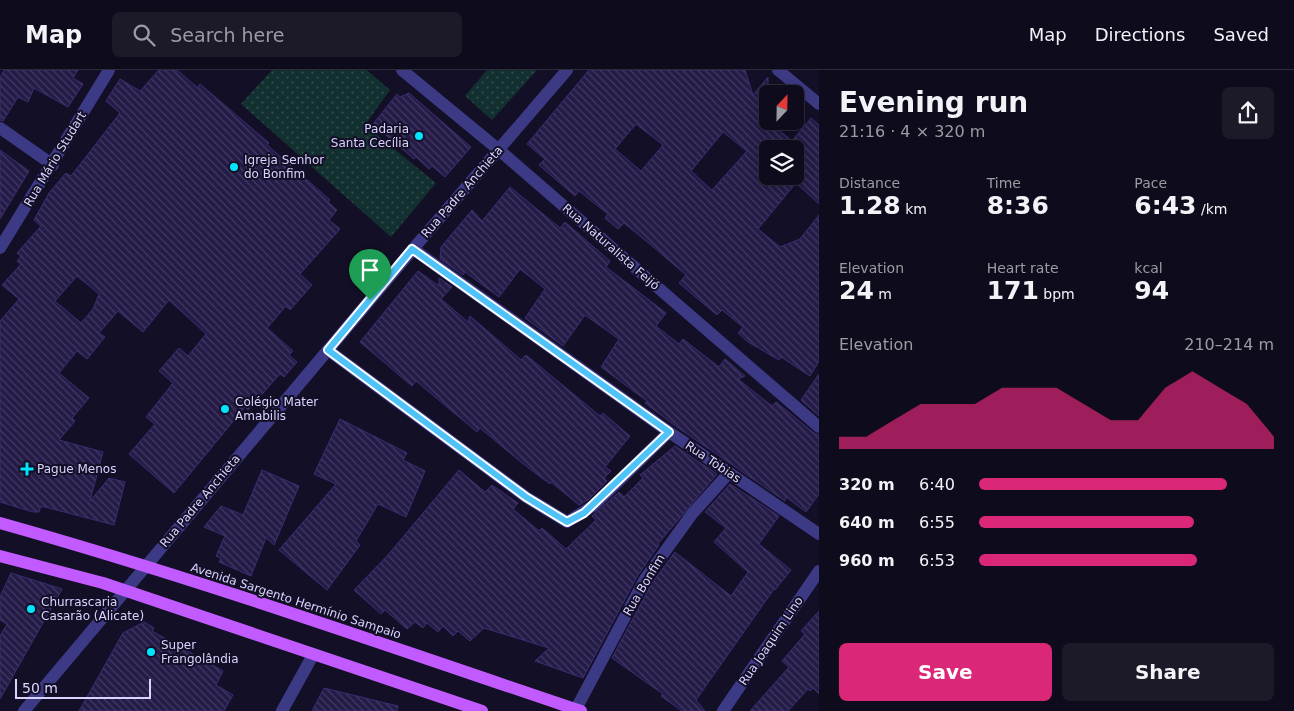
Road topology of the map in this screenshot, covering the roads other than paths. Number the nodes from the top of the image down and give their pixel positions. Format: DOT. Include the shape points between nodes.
graph roads {
  1 [pos="109,70"];
  2 [pos="402,70"];
  3 [pos="567,70"];
  4 [pos="778,70"];
  5 [pos="819,104"];
  6 [pos="0,128"];
  7 [pos="499,150"];
  8 [pos="53,165"];
  9 [pos="0,248"];
  10 [pos="412,249"];
  11 [pos="328,350"];
  12 [pos="819,427"];
  13 [pos="669,432"];
  14 [pos="730,473"];
  15 [pos="0,523"];
  16 [pos="819,534"];
  17 [pos="0,556"];
  18 [pos="145,566"];
  19 [pos="819,571"];
  20 [pos="125,591"];
  21 [pos="314,655"];
  22 [pos="578,710"];
  23 [pos="24,711"];
  24 [pos="282,711"];
  25 [pos="482,711"];
  26 [pos="723,711"];
  1 -- 8 [label="street, Rua Mário Studart"];
  2 -- 7 [label="street, Rua Naturalista Feijó"];
  3 -- 7 [label="street, Rua Padre Anchieta"];
  4 -- 5 [label="street"];
  6 -- 8 [label="street"];
  7 -- 10 [label="street, Rua Padre Anchieta"];
  7 -- 12 [label="street, Rua Naturalista Feijó"];
  8 -- 9 [label="street, Rua Mário Studart"];
  10 -- 11 [label="street, Rua Padre Anchieta"];
  10 -- 13 [label="street, Rua Tobias"];
  11 -- 13 [label="street" via="526,497 567,522 593,506"];
  11 -- 18 [label="street, Rua Padre Anchieta"];
  13 -- 14 [label="street, Rua Tobias"];
  14 -- 16 [label="street, Rua Tobias"];
  14 -- 22 [label="street, Rua Bonfim" via="692,514 645,579"];
  15 -- 18 [label="main road, Avenida Sargento Hermínio Sampaio"];
  17 -- 20 [label="main road"];
  18 -- 20 [label="street, Rua Padre Anchieta"];
  18 -- 22 [label="main road, Avenida Sargento Hermínio Sampaio"];
  19 -- 26 [label="street, Rua Joaquim Lino"];
  20 -- 21 [label="main road"];
  20 -- 23 [label="street, Rua Padre Anchieta"];
  21 -- 24 [label="street"];
  21 -- 25 [label="main road"];
}
